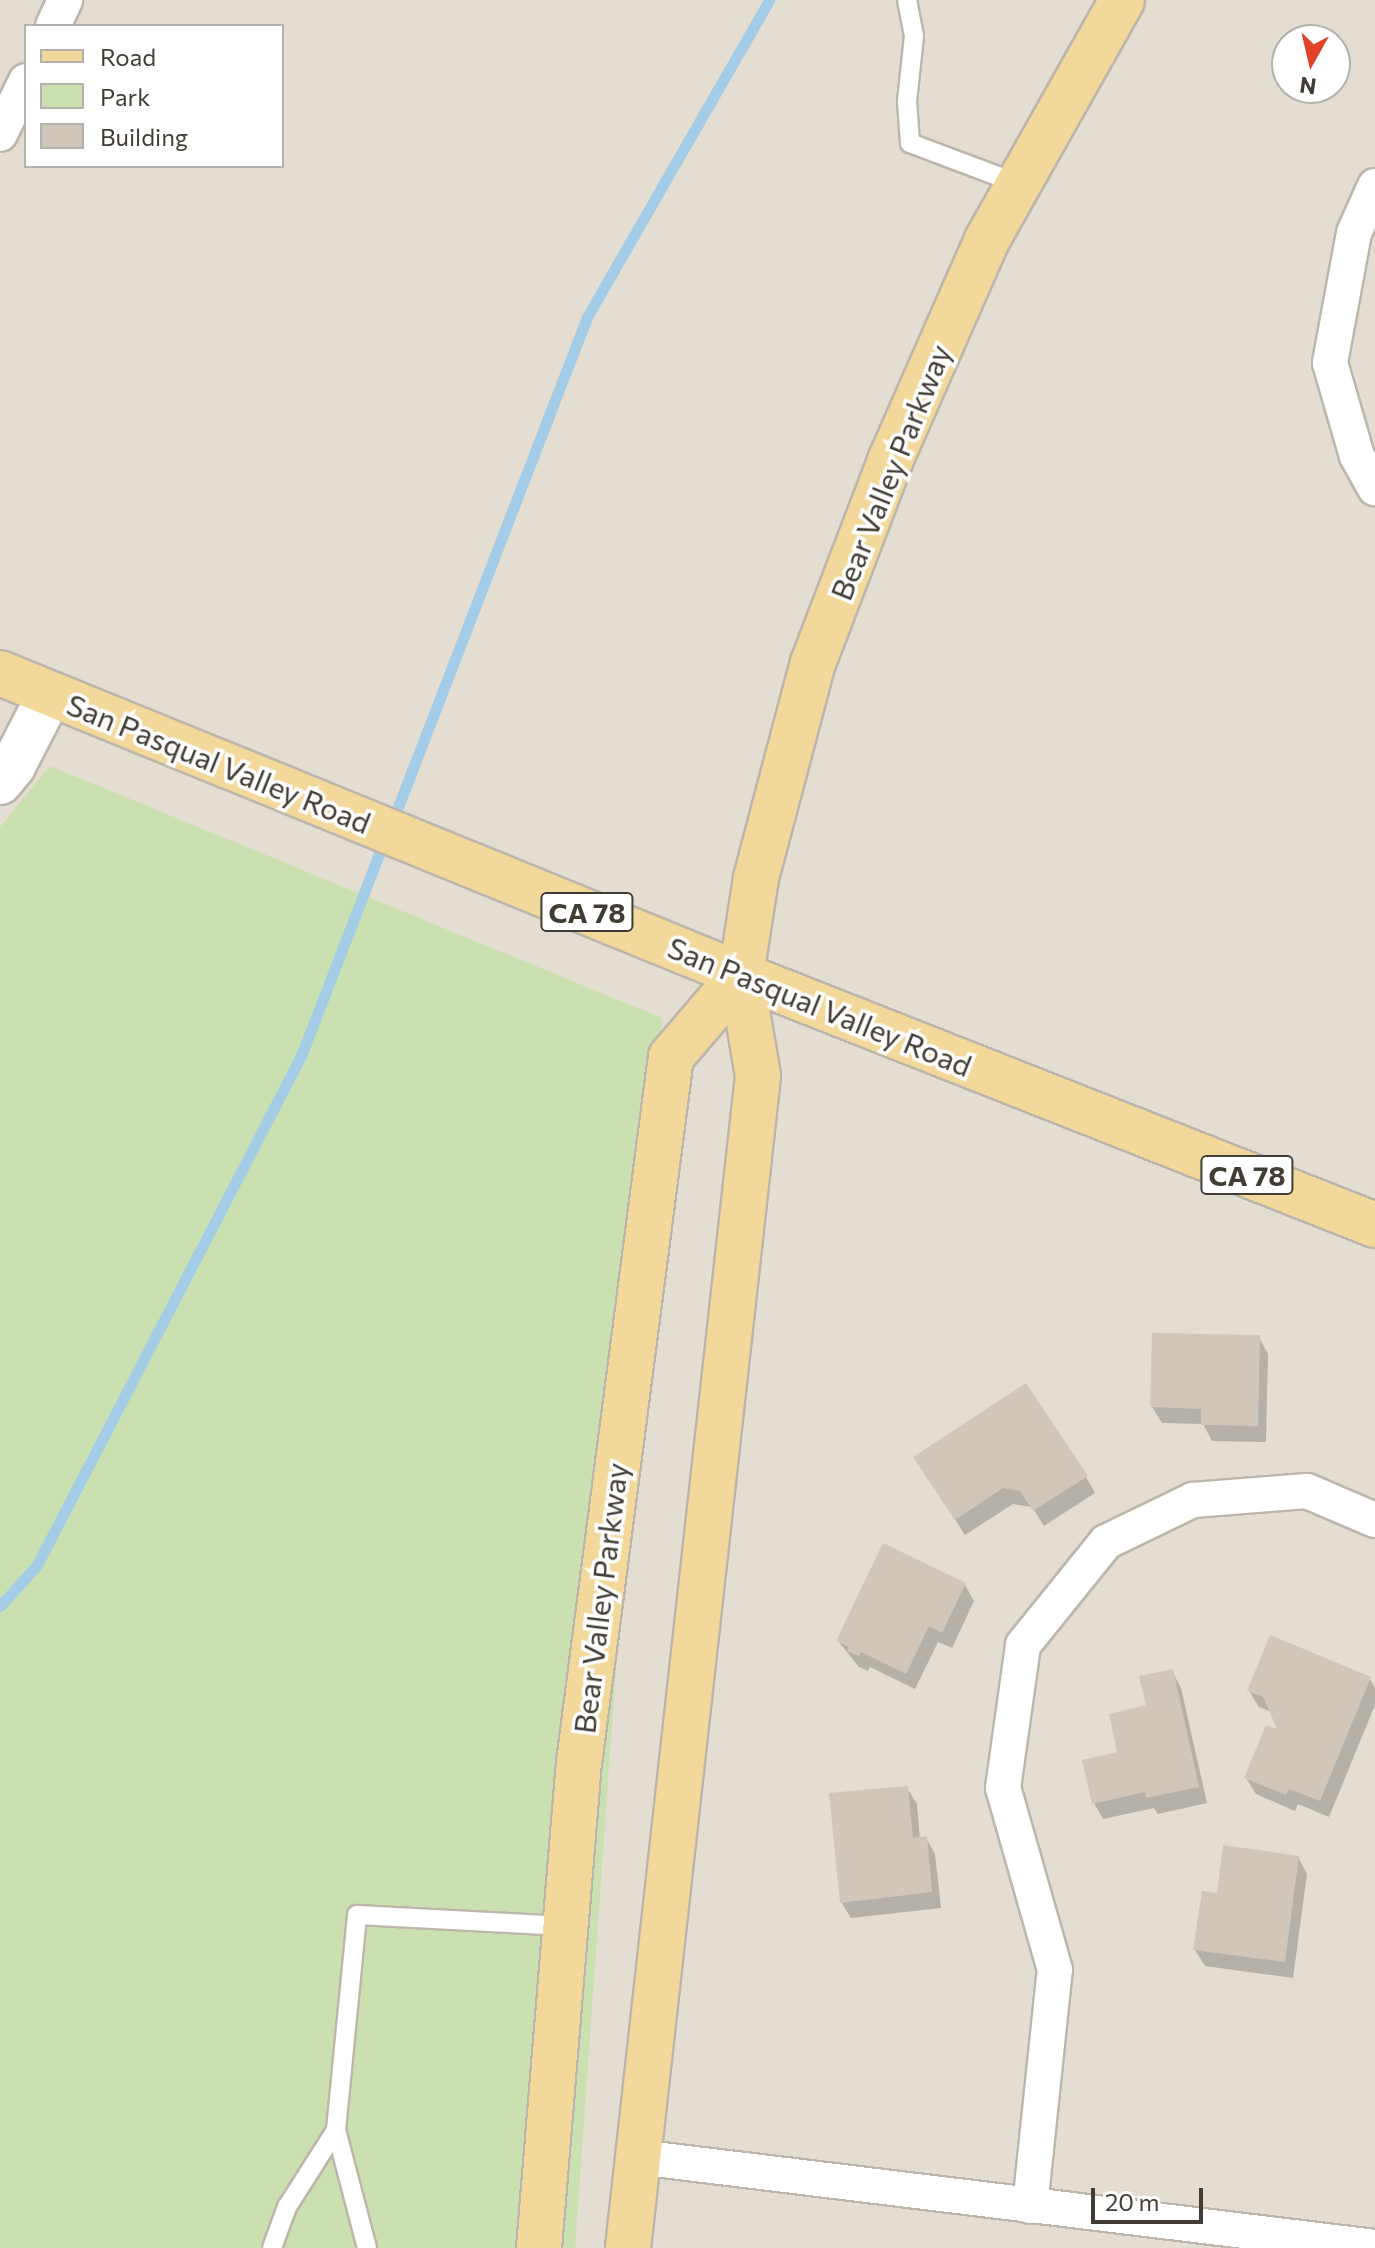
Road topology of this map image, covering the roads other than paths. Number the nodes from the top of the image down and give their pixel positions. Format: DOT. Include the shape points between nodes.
graph roads {
  1 [pos="65,0"];
  2 [pos="907,0"];
  3 [pos="1122,0"];
  4 [pos="54,24"];
  5 [pos="24,85"];
  6 [pos="0,134"];
  7 [pos="1019,184"];
  8 [pos="1375,186"];
  9 [pos="1365,231"];
  10 [pos="1375,488"];
  11 [pos="0,673"];
  12 [pos="50,694"];
  13 [pos="0,782"];
  14 [pos="741,975"];
  15 [pos="1375,1225"];
  16 [pos="1375,1520"];
  17 [pos="566,1926"];
  18 [pos="336,2130"];
  19 [pos="638,2157"];
  20 [pos="1030,2206"];
  21 [pos="1375,2247"];
  22 [pos="272,2248"];
  23 [pos="367,2248"];
  24 [pos="539,2248"];
  25 [pos="628,2248"];
  1 -- 4 [label="street"];
  2 -- 7 [label="lane" via="914,36 907,101 910,143"];
  3 -- 7 [label="main road, Bear Valley Parkway"];
  5 -- 6 [label="street"];
  7 -- 14 [label="main road, Bear Valley Parkway" via="987,240 890,461 813,663 757,871"];
  8 -- 9 [label="street"];
  9 -- 10 [label="street" via="1330,363 1357,456"];
  11 -- 12 [label="main road, San Pasqual Valley Road / CA 78"];
  12 -- 13 [label="street"];
  12 -- 14 [label="main road, San Pasqual Valley Road / CA 78"];
  14 -- 15 [label="main road, San Pasqual Valley Road / CA 78"];
  14 -- 17 [label="main road, Bear Valley Parkway" via="671,1057 581,1747"];
  14 -- 19 [label="main road, Bear Valley Parkway" via="758,1076"];
  16 -- 20 [label="street" via="1307,1491 1193,1500 1106,1542 1023,1645 1003,1788 1055,1970"];
  17 -- 18 [label="lane" via="357,1915"];
  17 -- 24 [label="main road, Bear Valley Parkway"];
  18 -- 22 [label="lane" via="287,2207"];
  18 -- 23 [label="lane"];
  19 -- 20 [label="street"];
  19 -- 25 [label="main road, Bear Valley Parkway"];
  20 -- 21 [label="street"];
}
